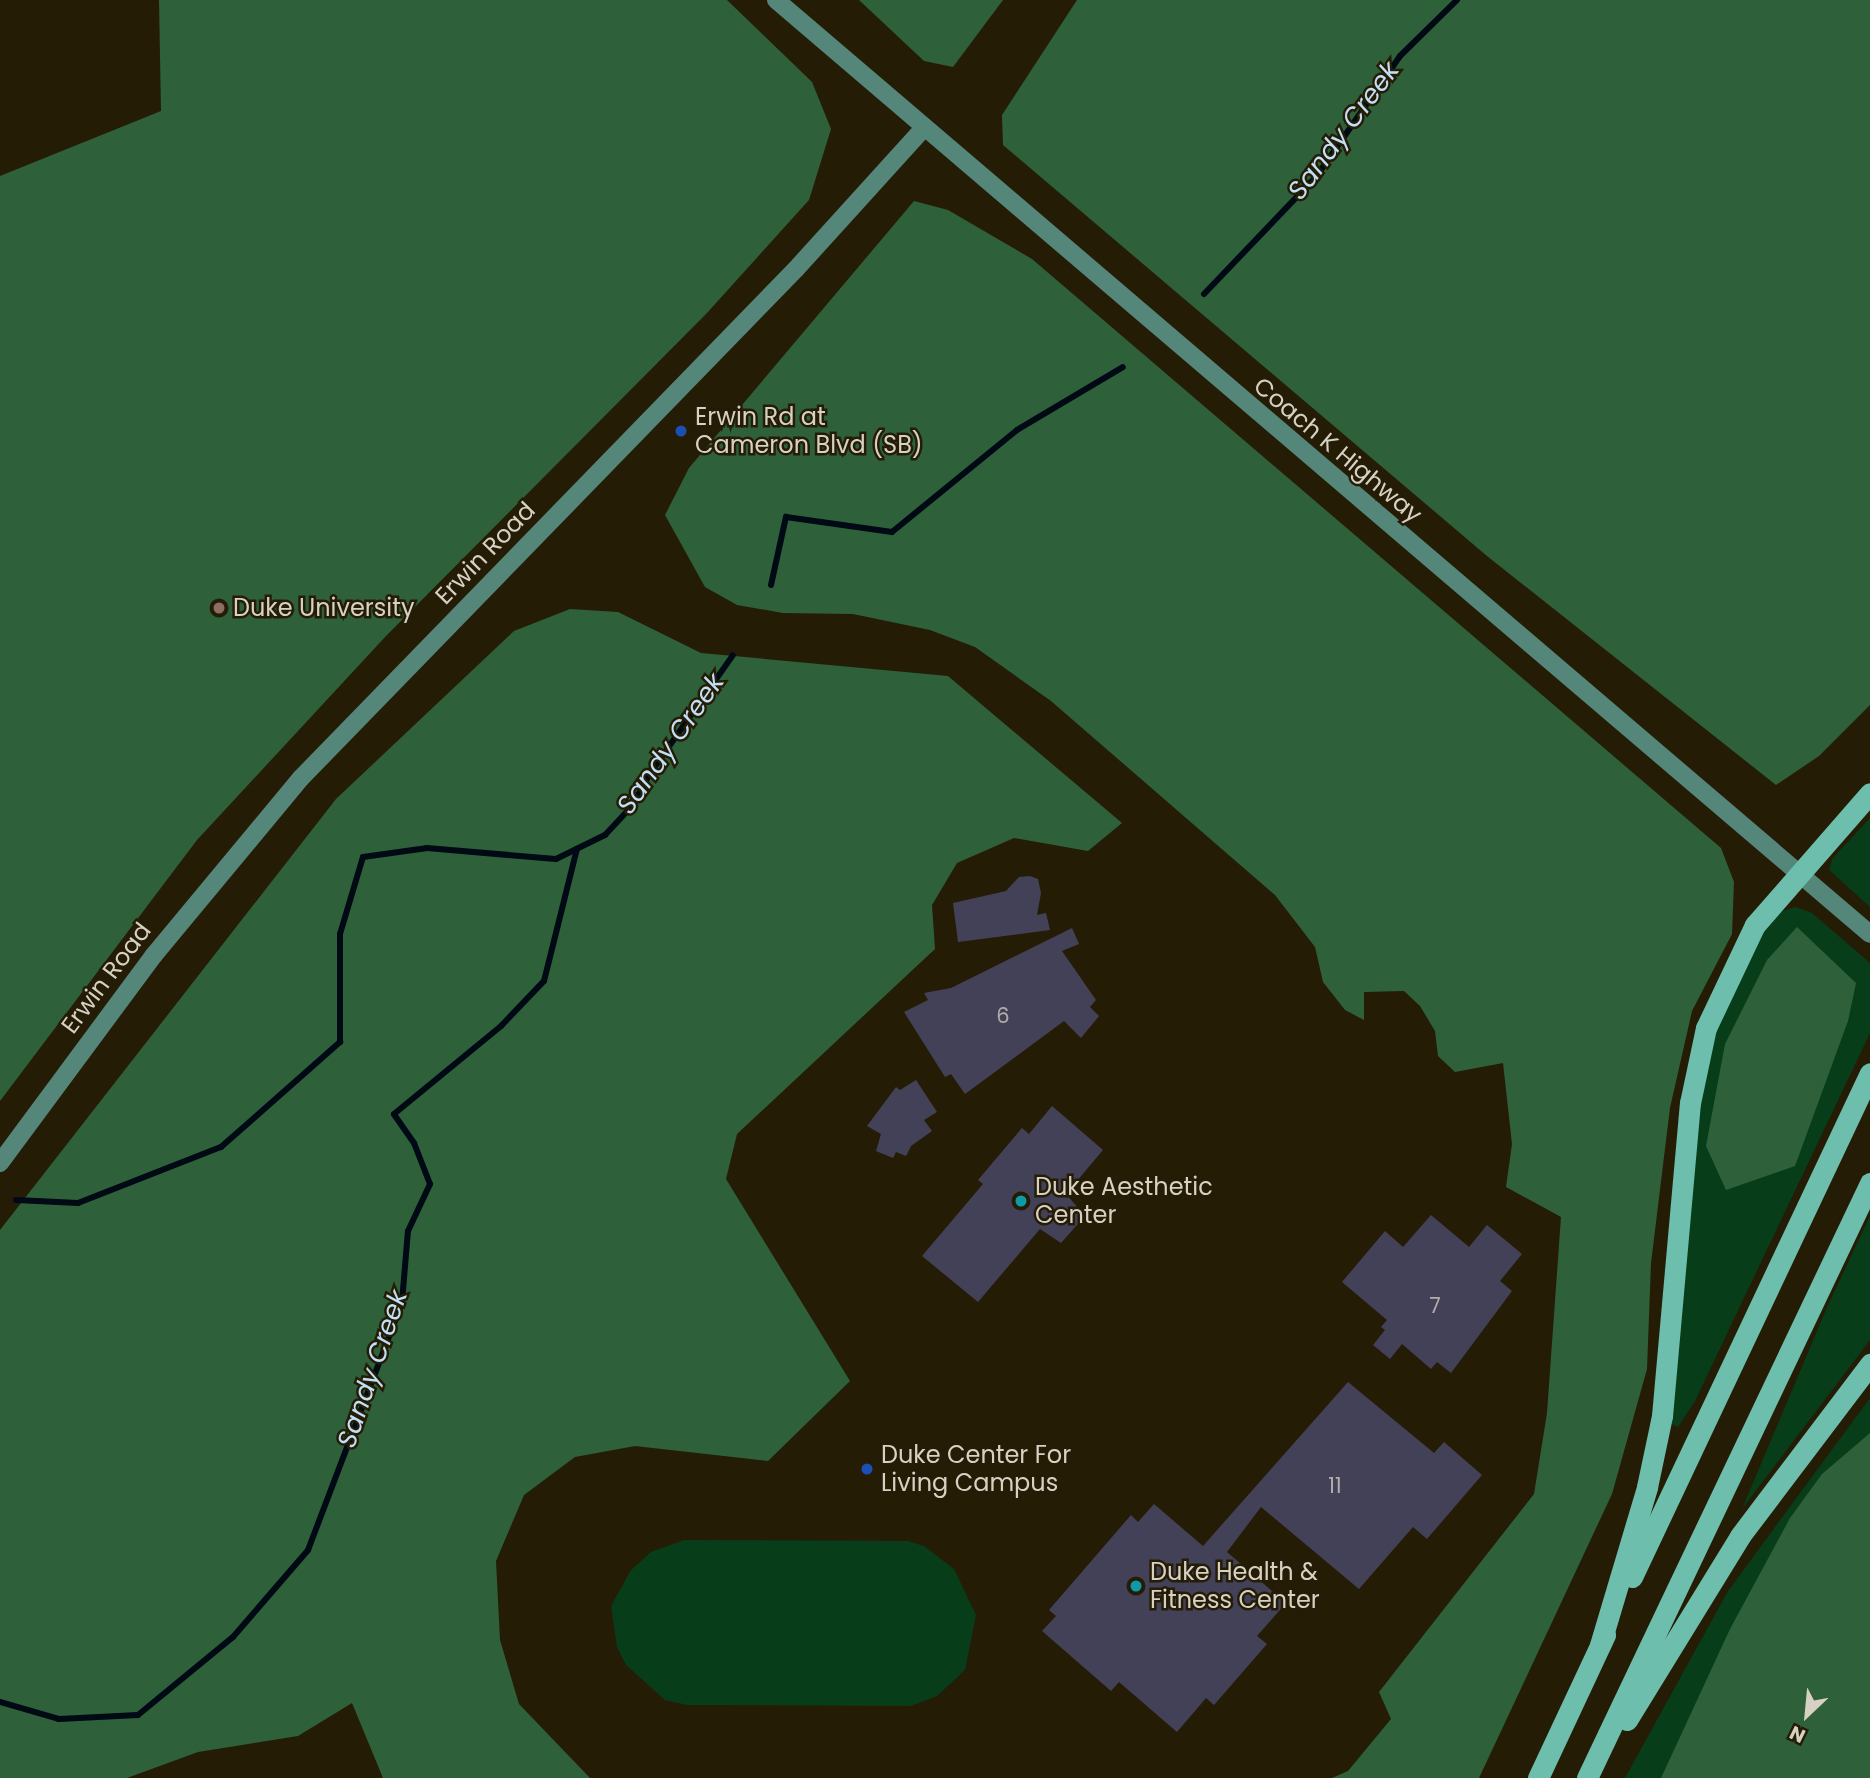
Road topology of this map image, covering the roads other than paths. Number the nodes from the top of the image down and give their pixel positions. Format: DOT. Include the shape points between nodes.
graph roads {
  1 [pos="776,0"];
  2 [pos="924,128"];
  3 [pos="1870,793"];
  4 [pos="1797,872"];
  5 [pos="1870,934"];
  6 [pos="1870,1073"];
  7 [pos="0,1163"];
  8 [pos="1870,1183"];
  9 [pos="1870,1364"];
  10 [pos="1600,1645"];
  11 [pos="1538,1778"];
  12 [pos="1588,1778"];
  1 -- 2 [label="main road, Coach K Highway"];
  2 -- 4 [label="main road, Coach K Highway"];
  2 -- 7 [label="main road, Erwin Road" via="786,278 301,778 207,887"];
  3 -- 4 [label="highway"];
  4 -- 5 [label="main road, Coach K Highway"];
  4 -- 10 [label="highway" via="1755,925 1736,959 1696,1065 1661,1416 1647,1487"];
  6 -- 10 [label="highway"];
  8 -- 12 [label="highway"];
  9 -- 12 [label="highway" via="1740,1536 1665,1663"];
  10 -- 11 [label="highway"];
}
